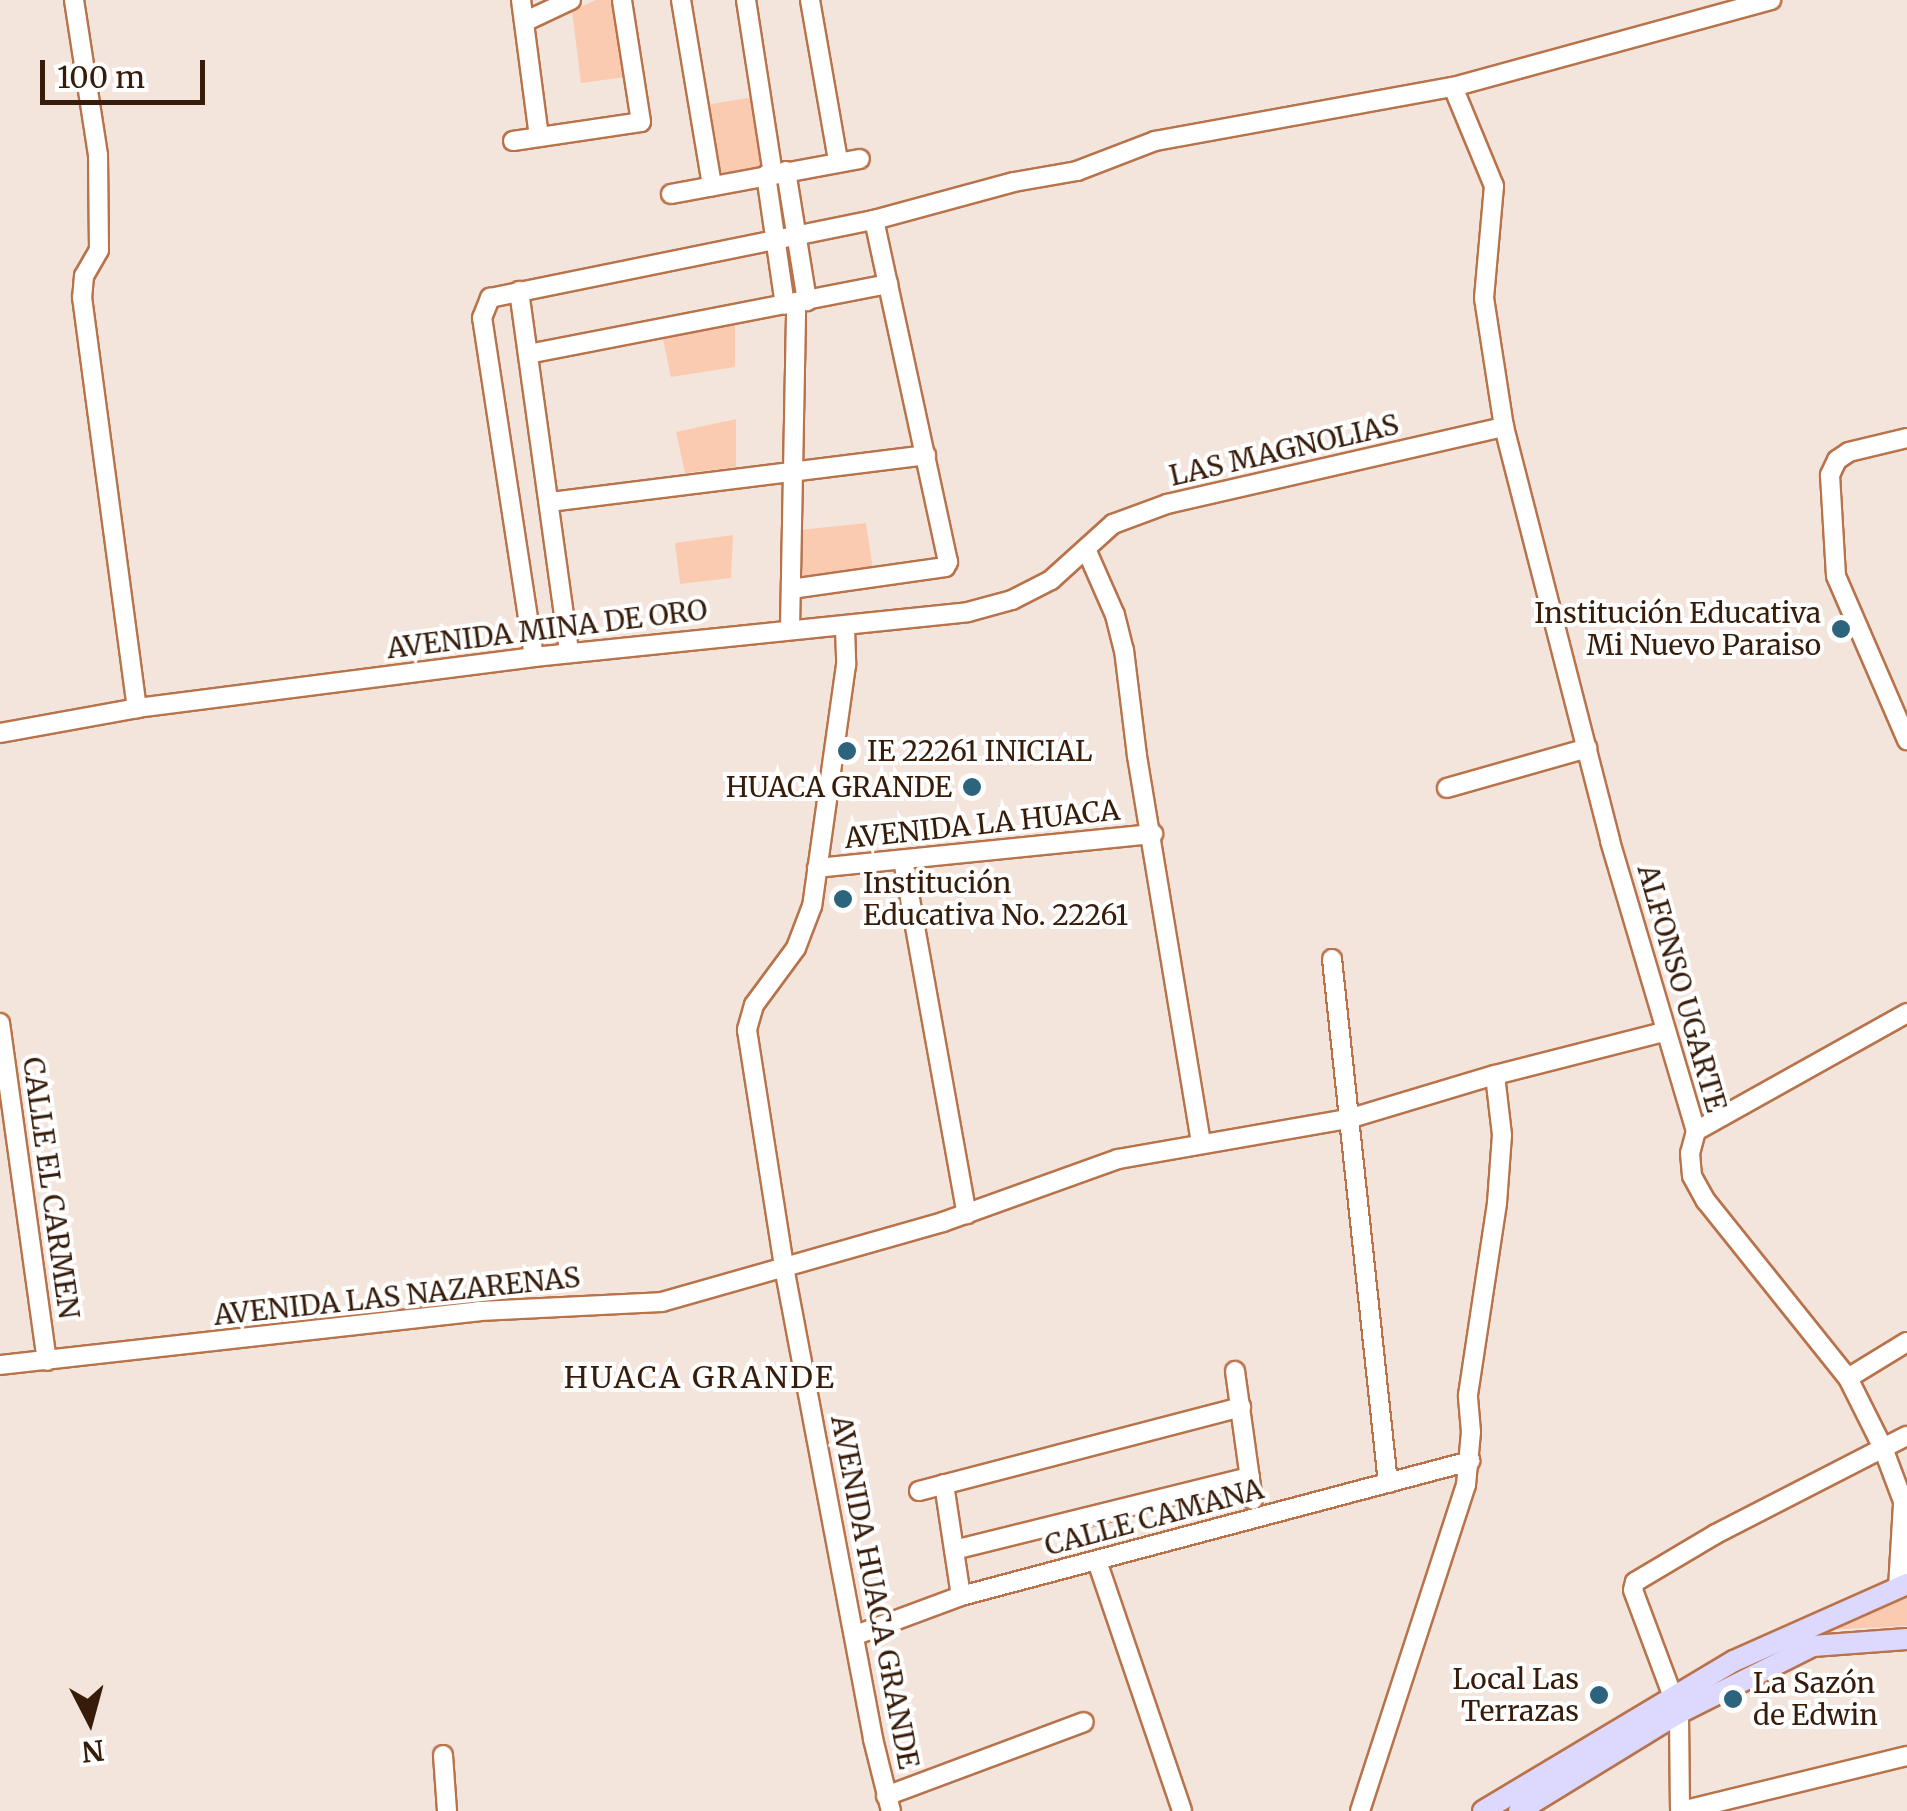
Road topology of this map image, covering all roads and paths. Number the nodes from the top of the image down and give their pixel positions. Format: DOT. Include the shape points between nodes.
graph roads {
  1 [pos="74,0"];
  2 [pos="521,0"];
  3 [pos="570,0"];
  4 [pos="622,0"];
  5 [pos="681,0"];
  6 [pos="746,0"];
  7 [pos="810,0"];
  8 [pos="1770,0"];
  9 [pos="524,22"];
  10 [pos="1454,87"];
  11 [pos="539,137"];
  12 [pos="513,141"];
  13 [pos="860,160"];
  14 [pos="838,161"];
  15 [pos="775,173"];
  16 [pos="712,186"];
  17 [pos="671,194"];
  18 [pos="874,220"];
  19 [pos="795,238"];
  20 [pos="774,242"];
  21 [pos="888,284"];
  22 [pos="519,291"];
  23 [pos="796,303"];
  24 [pos="528,354"];
  25 [pos="1504,427"];
  26 [pos="1907,438"];
  27 [pos="926,454"];
  28 [pos="793,469"];
  29 [pos="550,502"];
  30 [pos="1086,549"];
  31 [pos="791,589"];
  32 [pos="790,628"];
  33 [pos="845,628"];
  34 [pos="569,652"];
  35 [pos="534,657"];
  36 [pos="137,708"];
  37 [pos="0,733"];
  38 [pos="1907,740"];
  39 [pos="1587,748"];
  40 [pos="1448,788"];
  41 [pos="1153,834"];
  42 [pos="903,860"];
  43 [pos="817,868"];
  44 [pos="1332,959"];
  45 [pos="1907,1013"];
  46 [pos="0,1023"];
  47 [pos="1664,1032"];
  48 [pos="1495,1074"];
  49 [pos="1348,1119"];
  50 [pos="1696,1131"];
  51 [pos="1202,1142"];
  52 [pos="966,1214"];
  53 [pos="784,1267"];
  54 [pos="1907,1342"];
  55 [pos="48,1361"];
  56 [pos="0,1365"];
  57 [pos="1236,1371"];
  58 [pos="1848,1378"];
  59 [pos="1240,1408"];
  60 [pos="1907,1436"];
  61 [pos="1884,1448"];
  62 [pos="1470,1461"];
  63 [pos="1250,1477"];
  64 [pos="1388,1483"];
  65 [pos="944,1484"];
  66 [pos="920,1491"];
  67 [pos="1253,1500"];
  68 [pos="1905,1508"];
  69 [pos="954,1550"];
  70 [pos="1097,1560"];
  71 [pos="1903,1586"];
  72 [pos="961,1596"];
  73 [pos="856,1635"];
  74 [pos="1907,1639"];
  75 [pos="1675,1704"];
  76 [pos="1084,1722"];
  77 [pos="443,1755"];
  78 [pos="1907,1756"];
  79 [pos="888,1803"];
  80 [pos="446,1811"];
  81 [pos="1182,1811"];
  82 [pos="1360,1811"];
  83 [pos="1483,1811"];
  84 [pos="1518,1811"];
  85 [pos="1680,1811"];
  1 -- 36 [label="street" via="98,155 99,250 84,276 82,297"];
  2 -- 9 [label="street"];
  3 -- 9 [label="street"];
  4 -- 11 [label="street" via="641,122"];
  5 -- 16 [label="street"];
  6 -- 15 [label="street"];
  7 -- 14 [label="street"];
  8 -- 10 [label="street"];
  9 -- 11 [label="street"];
  10 -- 18 [label="street" via="1155,141 1076,172"];
  10 -- 25 [label="street, ALFONSO UGARTE" via="1494,186 1484,298"];
  11 -- 12 [label="street"];
  13 -- 14 [label="street"];
  14 -- 15 [label="street"];
  15 -- 16 [label="street"];
  15 -- 19 [label="street"];
  15 -- 20 [label="street"];
  16 -- 17 [label="street"];
  18 -- 19 [label="street"];
  18 -- 21 [label="street"];
  19 -- 20 [label="street"];
  19 -- 23 [label="street"];
  20 -- 22 [label="street"];
  20 -- 23 [label="street"];
  21 -- 23 [label="street"];
  21 -- 27 [label="street"];
  22 -- 24 [label="street"];
  22 -- 35 [label="street" via="490,298 482,312"];
  23 -- 24 [label="street"];
  23 -- 28 [label="street"];
  24 -- 29 [label="street"];
  25 -- 30 [label="street, LAS MAGNOLIAS" via="1166,504 1113,524"];
  25 -- 39 [label="street, ALFONSO UGARTE"];
  26 -- 38 [label="street" via="1849,452 1830,475 1836,576"];
  27 -- 28 [label="street"];
  27 -- 31 [label="street" via="945,567"];
  28 -- 29 [label="street"];
  28 -- 31 [label="street"];
  29 -- 34 [label="street"];
  30 -- 33 [label="street, AVENIDA MINA DE ORO" via="1051,580 1012,600"];
  30 -- 41 [label="street" via="1124,650"];
  31 -- 32 [label="street"];
  32 -- 33 [label="street, AVENIDA MINA DE ORO"];
  32 -- 34 [label="street, AVENIDA MINA DE ORO"];
  33 -- 43 [label="street, AVENIDA HUACA GRANDE" via="846,666"];
  34 -- 35 [label="street, AVENIDA MINA DE ORO"];
  35 -- 36 [label="street, AVENIDA MINA DE ORO"];
  36 -- 37 [label="street, AVENIDA MINA DE ORO"];
  39 -- 40 [label="street"];
  39 -- 47 [label="street, ALFONSO UGARTE"];
  41 -- 42 [label="street, AVENIDA LA HUACA"];
  41 -- 51 [label="street"];
  42 -- 43 [label="street, AVENIDA LA HUACA"];
  42 -- 52 [label="street"];
  43 -- 53 [label="street, AVENIDA HUACA GRANDE" via="796,948 754,1005 748,1030"];
  44 -- 49 [label="street"];
  45 -- 50 [label="street"];
  46 -- 55 [label="street, CALLE EL CARMEN"];
  47 -- 48 [label="street, AVENIDA LAS NAZARENAS"];
  47 -- 50 [label="street, ALFONSO UGARTE"];
  48 -- 49 [label="street, AVENIDA LAS NAZARENAS"];
  48 -- 62 [label="street" via="1502,1135 1468,1396"];
  49 -- 51 [label="street, AVENIDA LAS NAZARENAS"];
  49 -- 64 [label="street"];
  50 -- 58 [label="street, ALFONSO UGARTE" via="1692,1176 1706,1201"];
  51 -- 52 [label="street, AVENIDA LAS NAZARENAS" via="1118,1159"];
  52 -- 53 [label="street, AVENIDA LAS NAZARENAS"];
  53 -- 55 [label="street, AVENIDA LAS NAZARENAS" via="641,1306 479,1311"];
  53 -- 73 [label="street, AVENIDA HUACA GRANDE"];
  54 -- 58 [label="street"];
  55 -- 56 [label="street, AVENIDA LAS NAZARENAS"];
  57 -- 59 [label="street"];
  58 -- 61 [label="street, ALFONSO UGARTE"];
  59 -- 63 [label="street"];
  59 -- 65 [label="street"];
  60 -- 61 [label="street"];
  61 -- 68 [label="street, ALFONSO UGARTE"];
  61 -- 75 [label="street" via="1638,1578 1633,1590"];
  62 -- 64 [label="street, CALLE CAMANA"];
  62 -- 82 [label="street"];
  63 -- 67 [label="street"];
  63 -- 69 [label="street"];
  64 -- 70 [label="street, CALLE CAMANA"];
  65 -- 66 [label="street"];
  65 -- 69 [label="street"];
  68 -- 71 [label="street"];
  69 -- 72 [label="street"];
  70 -- 72 [label="street, CALLE CAMANA"];
  70 -- 81 [label="street"];
  71 -- 75 [label="main road" via="1734,1661"];
  72 -- 73 [label="street, CALLE CAMANA"];
  73 -- 79 [label="street, AVENIDA HUACA GRANDE"];
  74 -- 75 [label="main road" via="1814,1646"];
  75 -- 83 [label="main road"];
  75 -- 84 [label="main road"];
  75 -- 85 [label="street"];
  76 -- 79 [label="street"];
  77 -- 80 [label="street"];
  78 -- 85 [label="street"];
}
